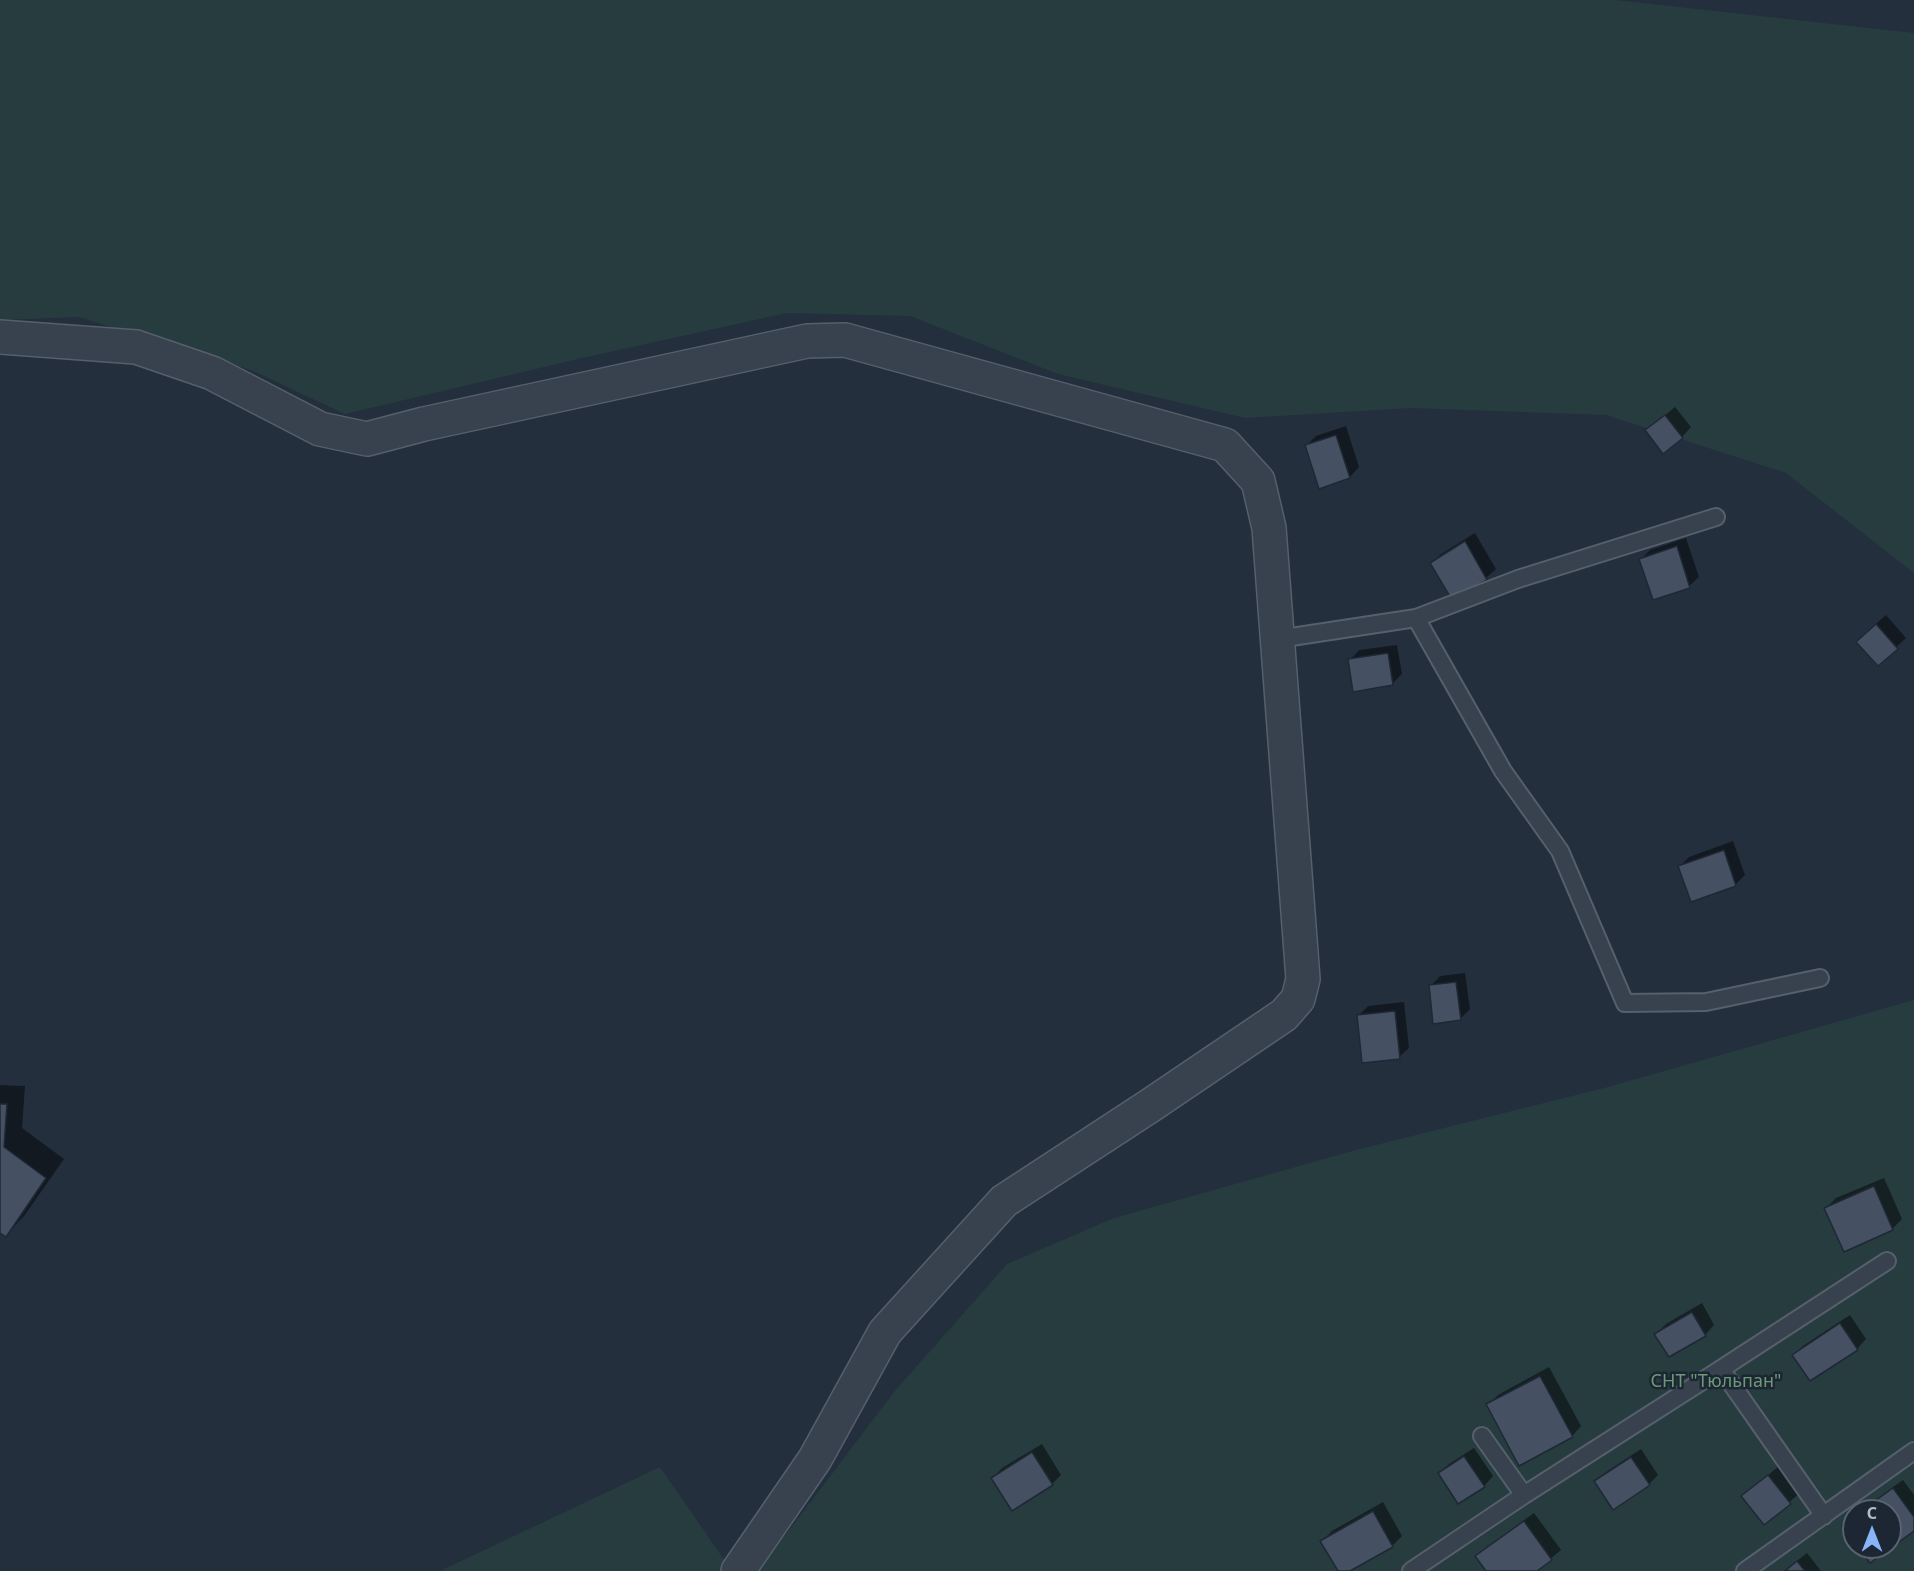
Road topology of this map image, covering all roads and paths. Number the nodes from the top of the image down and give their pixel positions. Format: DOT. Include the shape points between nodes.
graph roads {
  1 [pos="0,337"];
  2 [pos="1716,517"];
  3 [pos="1416,618"];
  4 [pos="1278,639"];
  5 [pos="1820,978"];
  6 [pos="1887,1261"];
  7 [pos="1721,1369"];
  8 [pos="1482,1436"];
  9 [pos="1914,1451"];
  10 [pos="1524,1495"];
  11 [pos="1824,1516"];
  12 [pos="738,1571"];
  13 [pos="1411,1571"];
  14 [pos="1745,1571"];
  1 -- 4 [label="street" via="136,347 212,373 320,429 367,439 807,341 845,340 1225,445 1258,481 1269,528"];
  2 -- 3 [label="lane" via="1518,579"];
  3 -- 4 [label="lane"];
  3 -- 5 [label="lane" via="1503,771 1560,851 1625,1003 1706,1002"];
  4 -- 12 [label="street" via="1303,979 1298,999 1284,1015 1004,1201 885,1332 815,1459"];
  6 -- 7 [label="lane"];
  7 -- 10 [label="lane"];
  7 -- 11 [label="lane"];
  8 -- 10 [label="lane"];
  9 -- 11 [label="lane"];
  10 -- 13 [label="lane"];
  11 -- 14 [label="lane"];
}
